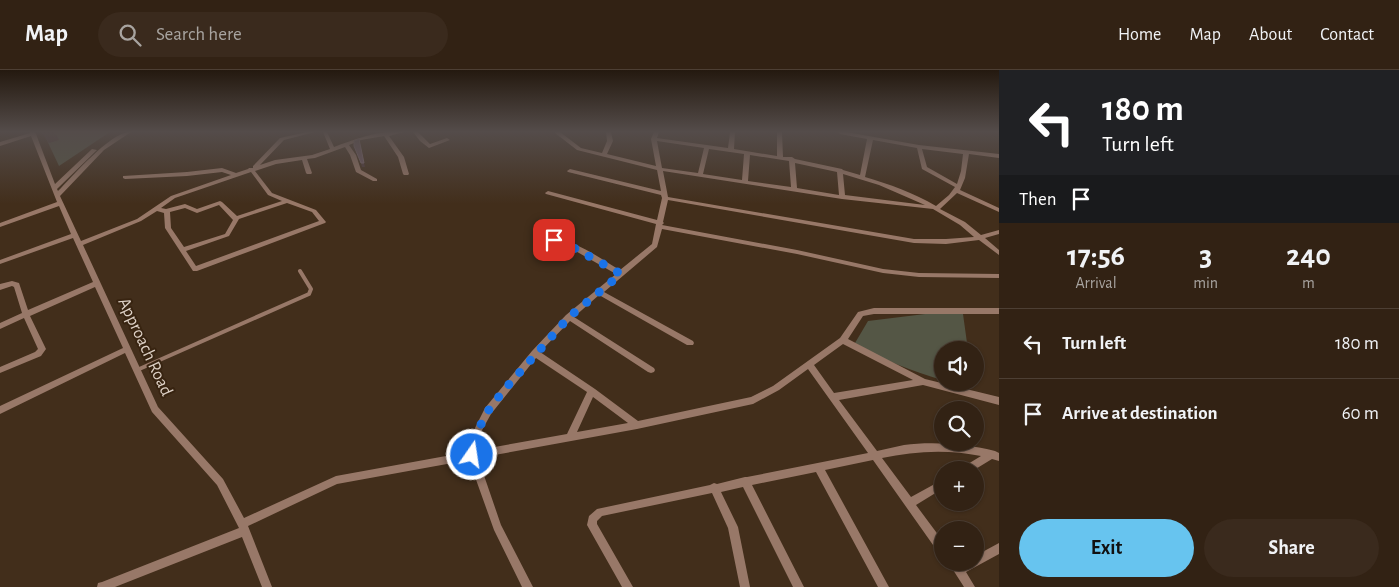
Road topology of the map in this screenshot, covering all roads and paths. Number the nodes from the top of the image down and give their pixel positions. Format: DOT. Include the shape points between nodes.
graph roads {
  1 [pos="42,156"];
  2 [pos="89,156"];
  3 [pos="95,156"];
  4 [pos="264,156"];
  5 [pos="311,156"];
  6 [pos="353,156"];
  7 [pos="399,156"];
  8 [pos="609,156"];
  9 [pos="658,156"];
  10 [pos="704,156"];
  11 [pos="747,156"];
  12 [pos="768,156"];
  13 [pos="867,156"];
  14 [pos="921,156"];
  15 [pos="966,156"];
  16 [pos="304,158"];
  17 [pos="780,158"];
  18 [pos="792,159"];
  19 [pos="252,169"];
  20 [pos="660,169"];
  21 [pos="840,170"];
  22 [pos="570,171"];
  23 [pos="308,174"];
  24 [pos="406,174"];
  25 [pos="236,175"];
  26 [pos="700,176"];
  27 [pos="863,176"];
  28 [pos="125,177"];
  29 [pos="375,180"];
  30 [pos="745,183"];
  31 [pos="958,189"];
  32 [pos="794,190"];
  33 [pos="548,193"];
  34 [pos="58,196"];
  35 [pos="665,196"];
  36 [pos="842,197"];
  37 [pos="284,202"];
  38 [pos="156,208"];
  39 [pos="937,208"];
  40 [pos="999,210"];
  41 [pos="166,211"];
  42 [pos="236,219"];
  43 [pos="0,225"];
  44 [pos="661,225"];
  45 [pos="999,232"];
  46 [pos="75,235"];
  47 [pos="983,238"];
  48 [pos="546,240"];
  49 [pos="79,244"];
  50 [pos="182,250"];
  51 [pos="999,253"];
  52 [pos="0,262"];
  53 [pos="300,271"];
  54 [pos="621,274"];
  55 [pos="999,276"];
  56 [pos="97,284"];
  57 [pos="0,287"];
  58 [pos="599,292"];
  59 [pos="999,311"];
  60 [pos="26,315"];
  61 [pos="569,317"];
  62 [pos="0,326"];
  63 [pos="843,340"];
  64 [pos="690,343"];
  65 [pos="127,349"];
  66 [pos="535,353"];
  67 [pos="809,365"];
  68 [pos="0,370"];
  69 [pos="136,370"];
  70 [pos="651,370"];
  71 [pos="922,382"];
  72 [pos="592,391"];
  73 [pos="834,398"];
  74 [pos="999,401"];
  75 [pos="0,410"];
  76 [pos="637,425"];
  77 [pos="570,437"];
  78 [pos="472,455"];
  79 [pos="996,455"];
  80 [pos="874,456"];
  81 [pos="984,461"];
  82 [pos="818,467"];
  83 [pos="745,481"];
  84 [pos="714,487"];
  85 [pos="934,489"];
  86 [pos="910,503"];
  87 [pos="243,528"];
  88 [pos="934,537"];
  89 [pos="999,548"];
  90 [pos="984,556"];
  91 [pos="959,571"];
  92 [pos="102,587"];
  93 [pos="267,587"];
  94 [pos="528,587"];
  95 [pos="628,587"];
  96 [pos="745,587"];
  97 [pos="799,587"];
  98 [pos="884,587"];
  99 [pos="970,587"];
  1 -- 34 [label="street, Approach Road"];
  2 -- 34 [label="street"];
  3 -- 34 [label="street"];
  4 -- 19 [label="street"];
  5 -- 16 [label="street"];
  6 -- 29 [label="street" via="358,171"];
  7 -- 24 [label="street"];
  8 -- 20 [label="street"];
  9 -- 20 [label="street"];
  10 -- 26 [label="street"];
  11 -- 30 [label="street"];
  12 -- 17 [label="street"];
  13 -- 27 [label="street"];
  14 -- 31 [label="street" via="924,168"];
  15 -- 31 [label="street" via="964,176"];
  16 -- 19 [label="street"];
  16 -- 23 [label="street"];
  17 -- 18 [label="street"];
  18 -- 21 [label="street"];
  18 -- 32 [label="street"];
  19 -- 25 [label="street"];
  19 -- 37 [label="street" via="266,191"];
  20 -- 26 [label="street"];
  20 -- 35 [label="street"];
  21 -- 27 [label="street"];
  21 -- 36 [label="street"];
  22 -- 35 [label="street"];
  25 -- 28 [label="street" via="222,170"];
  25 -- 38 [label="street" via="181,194"];
  26 -- 30 [label="street"];
  27 -- 39 [label="street"];
  30 -- 32 [label="street"];
  31 -- 39 [label="street"];
  31 -- 40 [label="street"];
  32 -- 36 [label="street"];
  33 -- 44 [label="street"];
  34 -- 43 [label="street"];
  34 -- 46 [label="street, Approach Road"];
  35 -- 44 [label="street"];
  35 -- 47 [label="street" via="914,241"];
  36 -- 39 [label="street"];
  37 -- 42 [label="street"];
  37 -- 50 [label="street" via="314,211 323,222 197,269"];
  38 -- 41 [label="street"];
  38 -- 49 [label="street" via="134,222"];
  39 -- 47 [label="street"];
  41 -- 42 [label="street" via="185,206 198,210 220,203"];
  41 -- 50 [label="street" via="169,216 167,226"];
  42 -- 50 [label="street" via="227,235"];
  44 -- 54 [label="street" via="655,245"];
  44 -- 55 [label="street" via="883,271"];
  45 -- 47 [label="street"];
  46 -- 49 [label="street, Approach Road"];
  46 -- 52 [label="street"];
  47 -- 51 [label="street"];
  48 -- 54 [label="street" via="567,244"];
  49 -- 56 [label="street, Approach Road"];
  53 -- 69 [label="lane" via="311,290 309,294"];
  54 -- 58 [label="street"];
  56 -- 60 [label="street"];
  56 -- 65 [label="street, Approach Road"];
  57 -- 60 [label="street" via="12,283 17,285"];
  58 -- 61 [label="street"];
  58 -- 64 [label="street"];
  59 -- 63 [label="street" via="874,311 861,314"];
  60 -- 62 [label="street"];
  60 -- 68 [label="street" via="42,350"];
  61 -- 66 [label="street"];
  61 -- 70 [label="street"];
  63 -- 67 [label="street"];
  63 -- 71 [label="street"];
  65 -- 69 [label="street, Approach Road"];
  65 -- 75 [label="street"];
  66 -- 72 [label="street"];
  66 -- 78 [label="street" via="488,411 477,432"];
  67 -- 73 [label="street"];
  67 -- 76 [label="street" via="753,400"];
  69 -- 87 [label="street, Approach Road" via="155,409 220,482"];
  71 -- 73 [label="street"];
  71 -- 74 [label="street"];
  72 -- 76 [label="street"];
  72 -- 77 [label="street"];
  73 -- 80 [label="street"];
  76 -- 77 [label="street"];
  77 -- 78 [label="street"];
  78 -- 87 [label="street" via="336,480"];
  78 -- 94 [label="street" via="497,527"];
  79 -- 80 [label="street" via="955,447 906,449"];
  79 -- 81 [label="street"];
  80 -- 82 [label="street"];
  80 -- 86 [label="street"];
  82 -- 83 [label="street"];
  82 -- 98 [label="street"];
  83 -- 84 [label="street"];
  83 -- 97 [label="street"];
  84 -- 95 [label="street" via="600,512 592,519 592,525"];
  84 -- 96 [label="street" via="735,533"];
  85 -- 86 [label="street"];
  86 -- 88 [label="street"];
  87 -- 92 [label="street"];
  87 -- 93 [label="street, Approach Road"];
  89 -- 90 [label="street"];
  91 -- 99 [label="street"];
}
